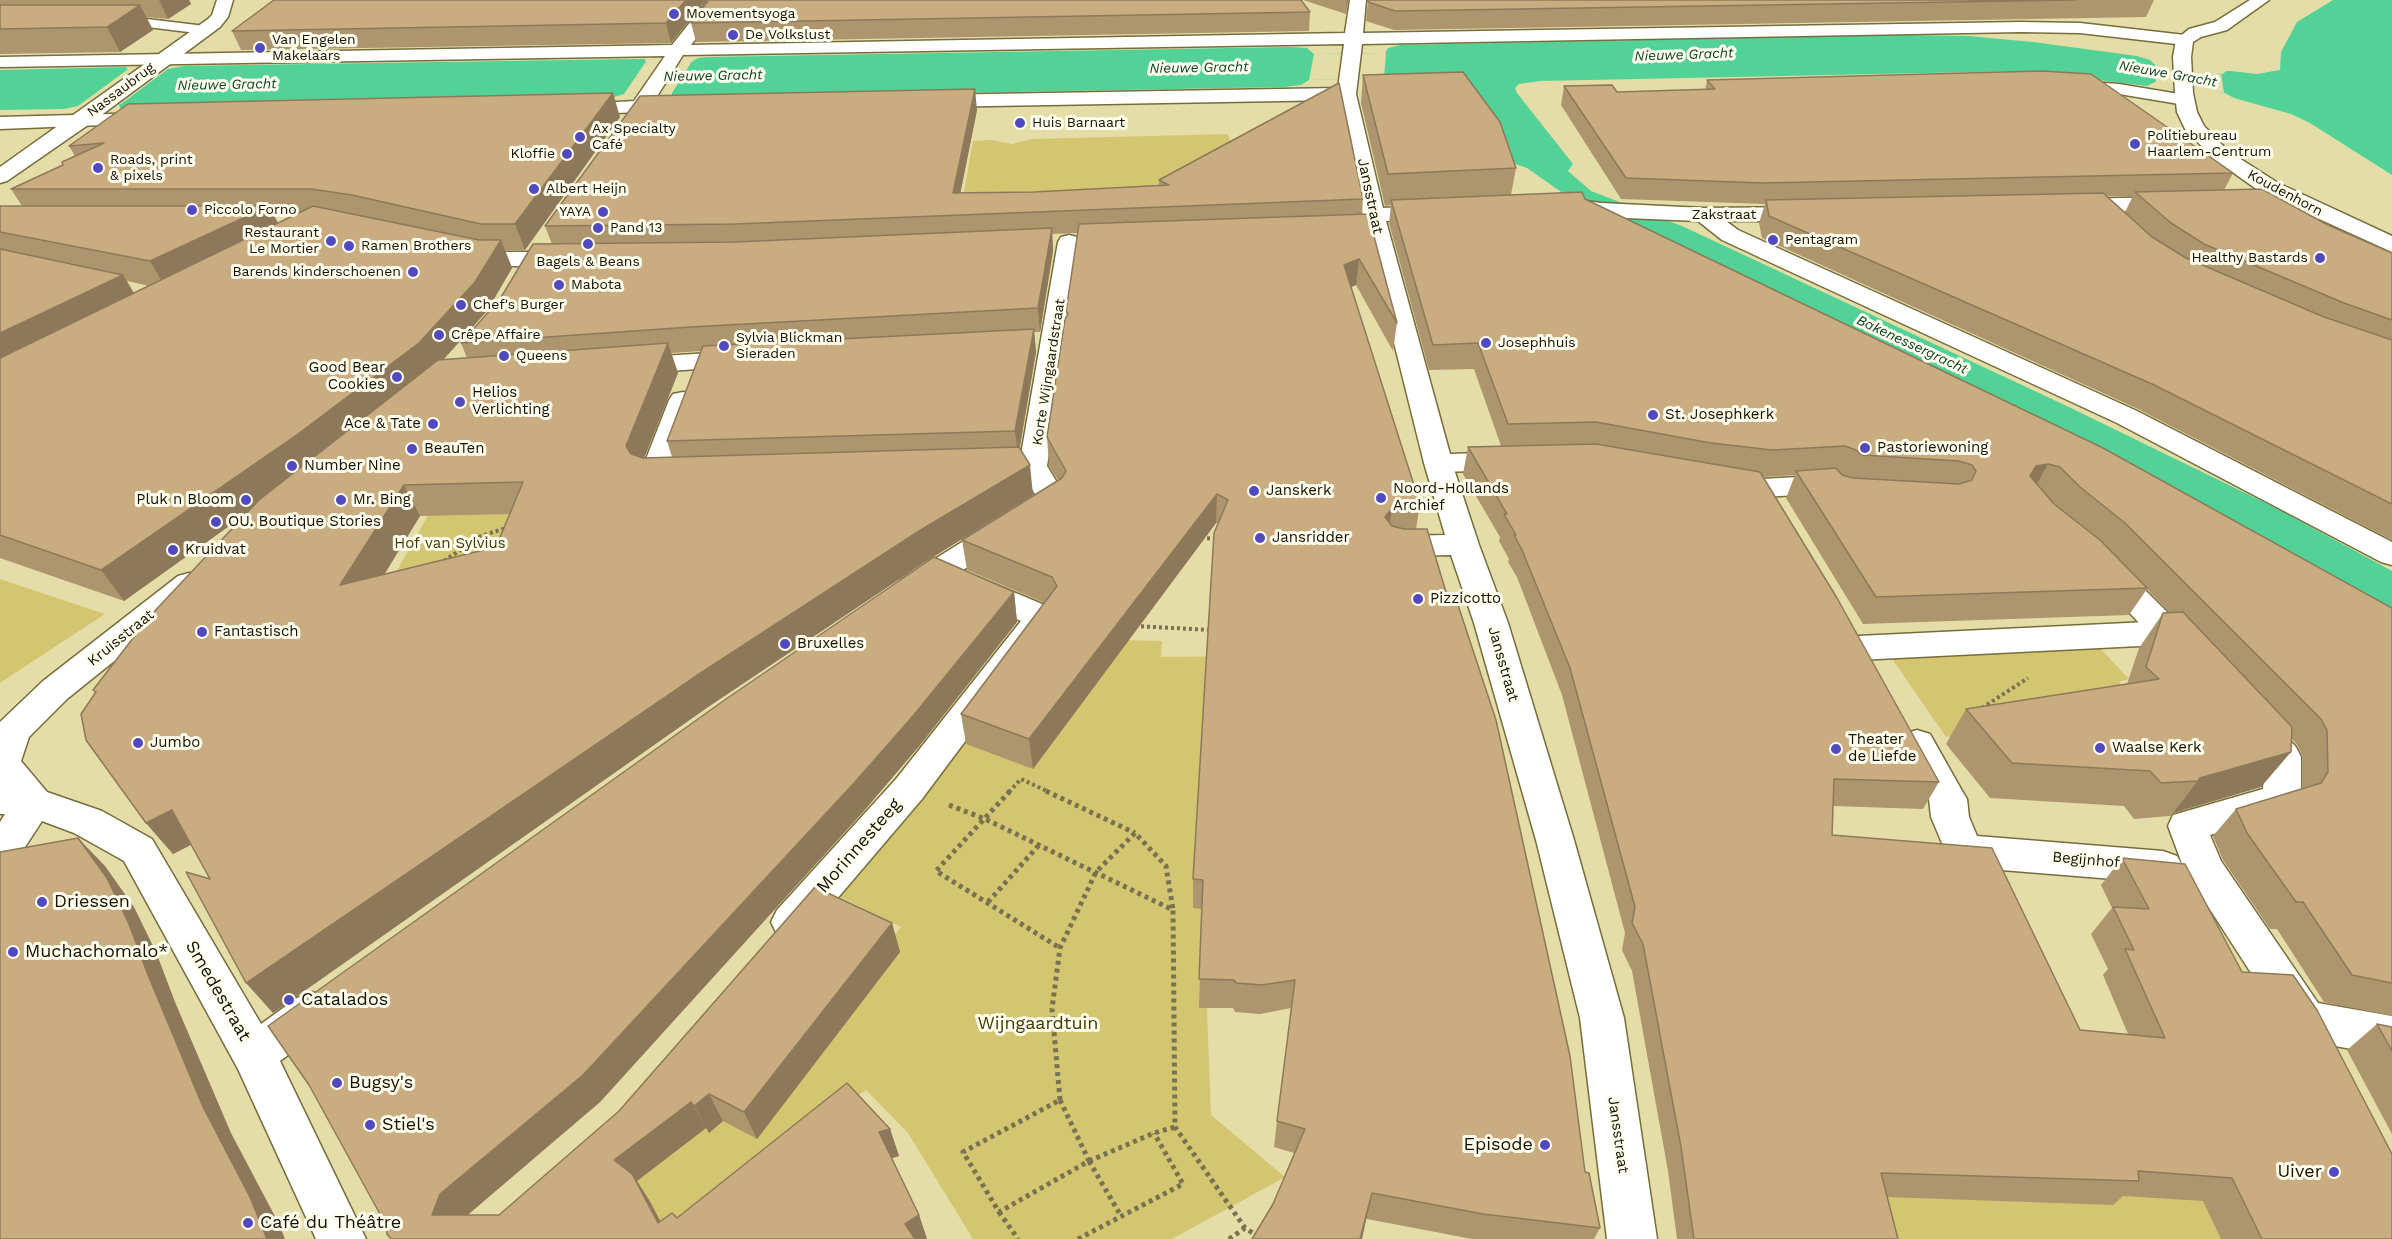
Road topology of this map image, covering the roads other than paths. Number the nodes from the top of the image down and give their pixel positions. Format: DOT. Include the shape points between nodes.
graph roads {
  1 [pos="225,0"];
  2 [pos="717,0"];
  3 [pos="1358,0"];
  4 [pos="2261,0"];
  5 [pos="102,23"];
  6 [pos="2221,26"];
  7 [pos="205,30"];
  8 [pos="2185,40"];
  9 [pos="2207,44"];
  10 [pos="1353,46"];
  11 [pos="674,56"];
  12 [pos="0,62"];
  13 [pos="155,64"];
  14 [pos="1348,86"];
  15 [pos="2065,86"];
  16 [pos="2192,91"];
  17 [pos="912,102"];
  18 [pos="699,105"];
  19 [pos="639,108"];
  20 [pos="555,109"];
  21 [pos="164,119"];
  22 [pos="81,121"];
  23 [pos="0,123"];
  24 [pos="0,177"];
  25 [pos="2319,200"];
  26 [pos="2295,201"];
  27 [pos="2199,203"];
  28 [pos="2099,206"];
  29 [pos="2052,207"];
  30 [pos="1461,211"];
  31 [pos="1830,213"];
  32 [pos="1704,216"];
  33 [pos="1368,225"];
  34 [pos="2392,227"];
  35 [pos="2124,230"];
  36 [pos="1629,235"];
  37 [pos="546,240"];
  38 [pos="1069,242"];
  39 [pos="2392,245"];
  40 [pos="445,249"];
  41 [pos="590,258"];
  42 [pos="2392,263"];
  43 [pos="526,268"];
  44 [pos="768,357"];
  45 [pos="698,361"];
  46 [pos="605,368"];
  47 [pos="1532,460"];
  48 [pos="1438,463"];
  49 [pos="701,476"];
  50 [pos="1702,480"];
  51 [pos="1762,488"];
  52 [pos="1844,489"];
  53 [pos="1780,518"];
  54 [pos="1463,545"];
  55 [pos="1400,546"];
  56 [pos="2387,547"];
  57 [pos="2087,551"];
  58 [pos="216,562"];
  59 [pos="937,571"];
  60 [pos="888,604"];
  61 [pos="2168,633"];
  62 [pos="2207,675"];
  63 [pos="1876,678"];
  64 [pos="2242,713"];
  65 [pos="1901,718"];
  66 [pos="17,801"];
  67 [pos="0,853"];
  68 [pos="2192,868"];
  69 [pos="768,950"];
  70 [pos="342,991"];
  71 [pos="2306,1021"];
  72 [pos="2392,1036"];
  73 [pos="254,1054"];
  74 [pos="2327,1059"];
  75 [pos="341,1239"];
  76 [pos="1632,1239"];
  1 -- 7 [label="street, Nassaubrug" via="220,17"];
  2 -- 11 [label="street"];
  3 -- 10 [label="street, Jansstraat"];
  4 -- 6 [label="street"];
  5 -- 7 [label="lane" via="147,22"];
  6 -- 8 [label="street"];
  6 -- 9 [label="street"];
  7 -- 13 [label="street, Nassaubrug"];
  8 -- 10 [label="street" via="2080,28 2021,27"];
  8 -- 16 [label="street" via="2181,57"];
  10 -- 11 [label="street"];
  10 -- 14 [label="street, Jansstraat"];
  11 -- 13 [label="street"];
  11 -- 19 [label="street"];
  12 -- 13 [label="street"];
  13 -- 22 [label="street, Nassaubrug"];
  14 -- 17 [label="street"];
  14 -- 33 [label="street, Jansstraat"];
  15 -- 16 [label="lane"];
  16 -- 25 [label="street, Koudenhorn" via="2218,132 2230,143 2270,173"];
  16 -- 26 [label="street, Koudenhorn" via="2187,112 2206,141 2248,174"];
  18 -- 19 [label="street"];
  19 -- 20 [label="street"];
  21 -- 22 [label="street"];
  22 -- 23 [label="street"];
  22 -- 24 [label="street, Nassaubrug"];
  25 -- 26 [label="street"];
  25 -- 34 [label="street, Koudenhorn"];
  26 -- 39 [label="street, Koudenhorn"];
  26 -- 42 [label="street, Koudenhorn" via="2260,202"];
  27 -- 28 [label="street"];
  28 -- 29 [label="street"];
  28 -- 35 [label="street"];
  30 -- 33 [label="street"];
  31 -- 32 [label="street, Zakstraat"];
  32 -- 36 [label="street, Zakstraat" via="1557,205"];
  32 -- 56 [label="street" via="1730,236 2127,417"];
  33 -- 48 [label="street, Jansstraat"];
  37 -- 43 [label="street"];
  38 -- 59 [label="street, Korte Wijngaardstraat" via="1043,342 1022,467 1052,499"];
  40 -- 43 [label="street"];
  41 -- 43 [label="street"];
  44 -- 45 [label="street"];
  45 -- 46 [label="street"];
  45 -- 49 [label="street" via="654,477"];
  47 -- 48 [label="street"];
  48 -- 54 [label="street, Jansstraat"];
  50 -- 51 [label="street"];
  51 -- 52 [label="street"];
  51 -- 53 [label="street"];
  54 -- 55 [label="street"];
  54 -- 76 [label="street, Jansstraat" via="1491,623 1555,840 1602,1018"];
  57 -- 61 [label="street"];
  58 -- 66 [label="street, Kruisstraat" via="55,690 13,731 2,764"];
  59 -- 60 [label="street"];
  59 -- 69 [label="street, Morinnesteeg" via="1042,617 909,789"];
  61 -- 62 [label="street"];
  61 -- 63 [label="street" via="1852,638"];
  64 -- 68 [label="street" via="2283,757 2282,799 2187,826"];
  65 -- 68 [label="street, Begijnhof" via="1948,799 1950,817 1965,851"];
  66 -- 67 [label="street"];
  66 -- 73 [label="street, Smedestraat" via="88,822 138,850"];
  68 -- 71 [label="street"];
  70 -- 73 [label="street"];
  71 -- 72 [label="street"];
  71 -- 74 [label="street"];
  73 -- 75 [label="street, Smedestraat"];
}
